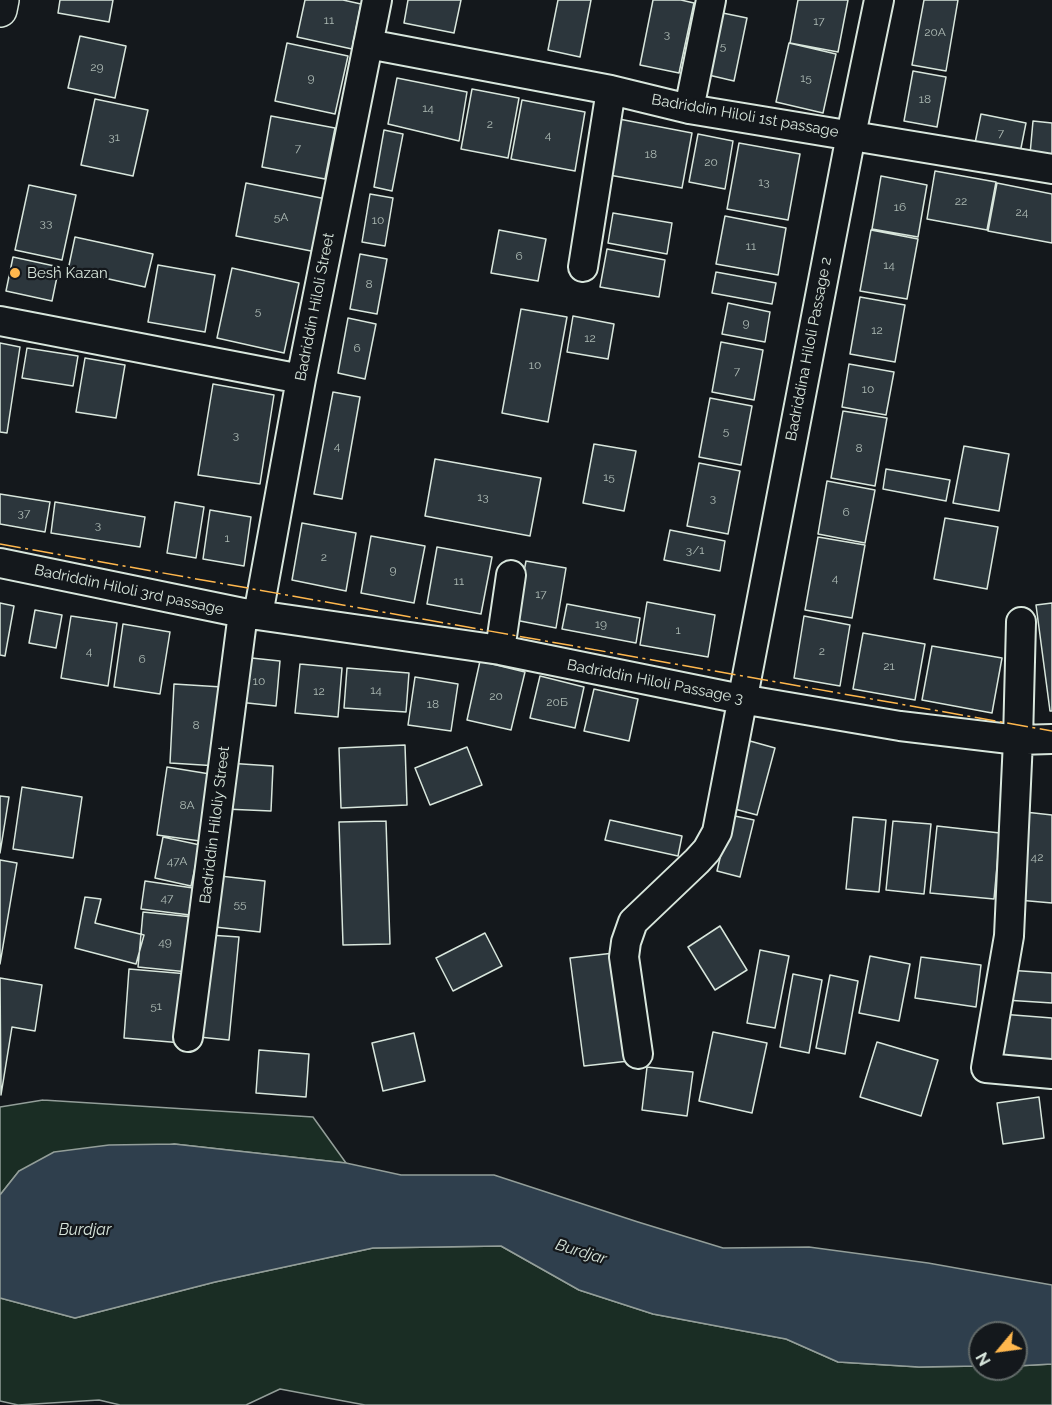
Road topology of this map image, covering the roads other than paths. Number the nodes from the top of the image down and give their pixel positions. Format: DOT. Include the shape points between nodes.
graph roads {
  1 [pos="2,0"];
  2 [pos="377,0"];
  3 [pos="711,0"];
  4 [pos="879,0"];
  5 [pos="0,10"];
  6 [pos="369,44"];
  7 [pos="611,90"];
  8 [pos="689,109"];
  9 [pos="851,135"];
  10 [pos="1052,169"];
  11 [pos="583,267"];
  12 [pos="0,321"];
  13 [pos="301,379"];
  14 [pos="0,563"];
  15 [pos="511,574"];
  16 [pos="251,614"];
  17 [pos="1021,622"];
  18 [pos="500,650"];
  19 [pos="741,699"];
  20 [pos="1018,740"];
  21 [pos="1052,740"];
  22 [pos="188,1037"];
  23 [pos="638,1053"];
  24 [pos="1052,1074"];
  1 -- 5 [label="main road"];
  2 -- 6 [label="street, Badriddin Hiloli Street"];
  3 -- 8 [label="street"];
  4 -- 9 [label="street, Badriddina Hiloli Passage 2"];
  6 -- 7 [label="street, Badriddin Hiloli 1st passage"];
  6 -- 13 [label="street, Badriddin Hiloli Street"];
  7 -- 8 [label="street, Badriddin Hiloli 1st passage"];
  7 -- 11 [label="street"];
  8 -- 9 [label="street, Badriddin Hiloli 1st passage"];
  9 -- 10 [label="street, Badriddin Hiloli 1st passage"];
  9 -- 19 [label="street, Badriddina Hiloli Passage 2"];
  12 -- 13 [label="street"];
  13 -- 16 [label="street, Badriddin Hiloli Street"];
  14 -- 16 [label="street, Badriddin Hiloli 3rd passage"];
  15 -- 18 [label="street"];
  16 -- 18 [label="street, Badriddin Hiloli Passage 3"];
  16 -- 22 [label="street, Badriddin Hiloliy Street"];
  17 -- 20 [label="street"];
  18 -- 19 [label="street, Badriddin Hiloli Passage 3"];
  19 -- 20 [label="street, Badriddin Hiloli Passage 3" via="900,726"];
  19 -- 23 [label="street, Badriddina Hiloli Passage 2" via="717,832 697,861 633,922 626,942 624,957"];
  20 -- 21 [label="street, Badriddin Hiloli Passage 3"];
  20 -- 24 [label="street" via="1009,936 986,1068"];
}
